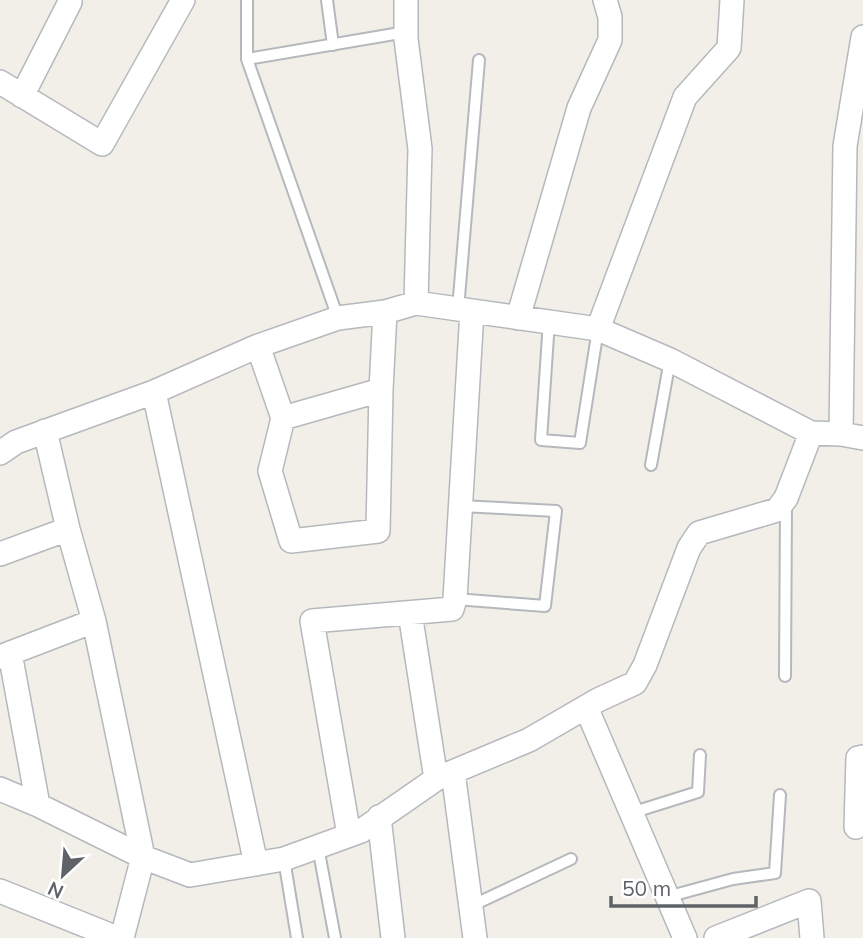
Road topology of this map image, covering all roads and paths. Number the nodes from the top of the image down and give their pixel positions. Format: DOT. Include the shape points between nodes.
graph roads {
  1 [pos="183,0"];
  2 [pos="247,0"];
  3 [pos="327,0"];
  4 [pos="406,0"];
  5 [pos="605,0"];
  6 [pos="732,0"];
  7 [pos="70,2"];
  8 [pos="406,32"];
  9 [pos="863,37"];
  10 [pos="333,45"];
  11 [pos="247,59"];
  12 [pos="479,60"];
  13 [pos="0,82"];
  14 [pos="22,96"];
  15 [pos="416,303"];
  16 [pos="465,310"];
  17 [pos="385,312"];
  18 [pos="338,318"];
  19 [pos="518,318"];
  20 [pos="549,321"];
  21 [pos="598,329"];
  22 [pos="258,346"];
  23 [pos="670,360"];
  24 [pos="381,390"];
  25 [pos="154,392"];
  26 [pos="283,418"];
  27 [pos="46,430"];
  28 [pos="811,433"];
  29 [pos="852,436"];
  30 [pos="5,445"];
  31 [pos="651,465"];
  32 [pos="786,498"];
  33 [pos="461,506"];
  34 [pos="68,529"];
  35 [pos="0,554"];
  36 [pos="455,599"];
  37 [pos="411,613"];
  38 [pos="94,621"];
  39 [pos="5,655"];
  40 [pos="785,676"];
  41 [pos="586,707"];
  42 [pos="699,755"];
  43 [pos="863,757"];
  44 [pos="444,775"];
  45 [pos="0,789"];
  46 [pos="780,794"];
  47 [pos="38,805"];
  48 [pos="631,813"];
  49 [pos="379,817"];
  50 [pos="856,827"];
  51 [pos="349,835"];
  52 [pos="318,847"];
  53 [pos="143,857"];
  54 [pos="284,859"];
  55 [pos="571,859"];
  56 [pos="257,864"];
  57 [pos="0,891"];
  58 [pos="667,897"];
  59 [pos="471,906"];
  60 [pos="119,938"];
  61 [pos="296,938"];
  62 [pos="335,938"];
  63 [pos="393,938"];
  64 [pos="475,938"];
  65 [pos="685,938"];
  66 [pos="716,938"];
  67 [pos="812,938"];
  1 -- 14 [label="street" via="102,144"];
  2 -- 11 [label="lane"];
  3 -- 10 [label="lane"];
  4 -- 8 [label="street"];
  5 -- 19 [label="street" via="610,40 579,108"];
  6 -- 21 [label="street" via="729,48 685,97"];
  7 -- 14 [label="street"];
  8 -- 10 [label="lane"];
  8 -- 15 [label="street" via="420,149"];
  9 -- 29 [label="street" via="845,146"];
  10 -- 11 [label="lane"];
  11 -- 18 [label="lane"];
  12 -- 16 [label="lane"];
  13 -- 14 [label="street"];
  15 -- 16 [label="street"];
  15 -- 17 [label="street"];
  16 -- 19 [label="street"];
  16 -- 33 [label="street"];
  17 -- 18 [label="street"];
  17 -- 24 [label="street"];
  18 -- 22 [label="street"];
  19 -- 20 [label="street"];
  20 -- 21 [label="street"];
  20 -- 21 [label="lane" via="541,440 580,443"];
  21 -- 23 [label="street"];
  22 -- 25 [label="street"];
  22 -- 26 [label="street"];
  23 -- 28 [label="street"];
  23 -- 31 [label="lane"];
  24 -- 26 [label="street"];
  24 -- 26 [label="street" via="378,531 291,541 270,471"];
  25 -- 27 [label="street"];
  25 -- 56 [label="street"];
  27 -- 30 [label="street"];
  27 -- 34 [label="street"];
  28 -- 29 [label="street"];
  28 -- 32 [label="street"];
  32 -- 40 [label="lane"];
  32 -- 41 [label="street" via="777,510 699,533 635,683"];
  33 -- 36 [label="street"];
  33 -- 36 [label="lane" via="556,511 545,606"];
  34 -- 35 [label="street"];
  34 -- 38 [label="street"];
  36 -- 37 [label="street" via="452,609"];
  37 -- 44 [label="street"];
  37 -- 51 [label="street" via="312,621"];
  38 -- 39 [label="street"];
  38 -- 53 [label="street"];
  39 -- 47 [label="street"];
  41 -- 44 [label="street" via="529,740"];
  41 -- 48 [label="street"];
  42 -- 48 [label="lane" via="698,792"];
  43 -- 50 [label="street" via="858,758"];
  44 -- 49 [label="street"];
  44 -- 59 [label="street"];
  45 -- 47 [label="street"];
  46 -- 58 [label="lane" via="775,873"];
  47 -- 53 [label="street"];
  48 -- 58 [label="street"];
  49 -- 51 [label="street"];
  49 -- 63 [label="street"];
  51 -- 52 [label="street"];
  52 -- 54 [label="street"];
  52 -- 62 [label="lane"];
  53 -- 56 [label="street" via="190,875"];
  53 -- 60 [label="street"];
  54 -- 56 [label="street"];
  54 -- 61 [label="lane"];
  55 -- 59 [label="lane"];
  57 -- 60 [label="street"];
  58 -- 65 [label="street"];
  59 -- 64 [label="street"];
  66 -- 67 [label="street" via="809,901"];
}
